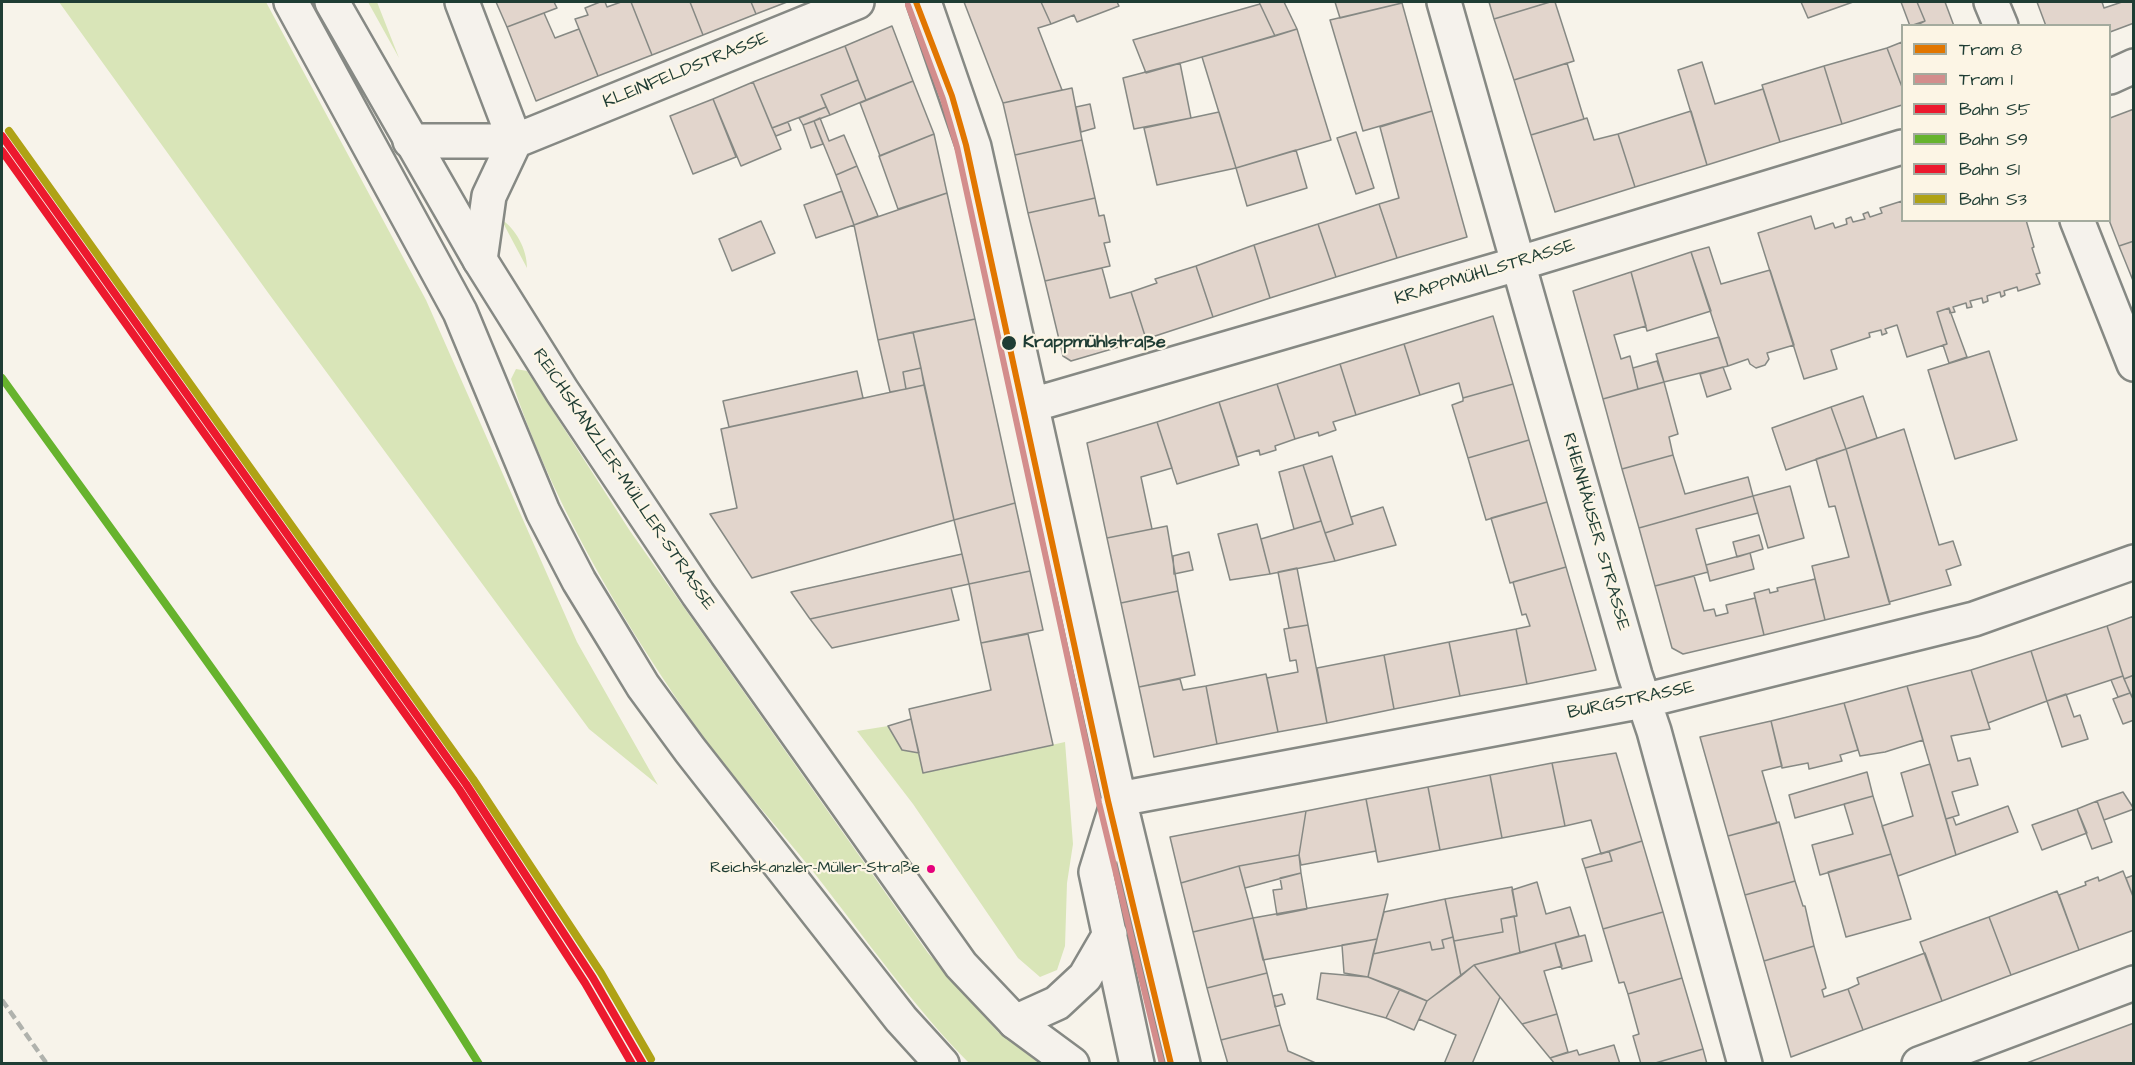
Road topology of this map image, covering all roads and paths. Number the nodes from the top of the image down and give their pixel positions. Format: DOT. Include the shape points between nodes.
graph roads {
  1 [pos="291,2"];
  2 [pos="332,2"];
  3 [pos="462,2"];
  4 [pos="857,2"];
  5 [pos="924,2"];
  6 [pos="1444,2"];
  7 [pos="1991,2"];
  8 [pos="2000,24"];
  9 [pos="2133,66"];
  10 [pos="2111,76"];
  11 [pos="410,141"];
  12 [pos="515,141"];
  13 [pos="1901,147"];
  14 [pos="2078,222"];
  15 [pos="480,260"];
  16 [pos="1519,263"];
  17 [pos="2130,344"];
  18 [pos="1032,405"];
  19 [pos="2133,562"];
  20 [pos="1643,701"];
  21 [pos="1119,799"];
  22 [pos="1110,934"];
  23 [pos="2133,983"];
  24 [pos="901,1018"];
  25 [pos="1015,1022"];
  26 [pos="918,1064"];
  27 [pos="942,1064"];
  28 [pos="1072,1064"];
  29 [pos="1137,1064"];
  30 [pos="1184,1064"];
  31 [pos="1745,1064"];
  32 [pos="1919,1064"];
  1 -- 24 [label="street" via="460,312 543,512 579,581 643,686 690,750"];
  2 -- 11 [label="street, REICHSKANZLER-MÜLLER-STRASSE"];
  3 -- 12 [label="street"];
  4 -- 12 [label="street, KLEINFELDSTRASSE"];
  5 -- 18 [label="street" via="974,147"];
  6 -- 16 [label="street, RHEINHÄUSER STRASSE"];
  7 -- 8 [label="street"];
  9 -- 10 [label="street"];
  11 -- 12 [label="street, KLEINFELDSTRASSE"];
  11 -- 15 [label="street, REICHSKANZLER-MÜLLER-STRASSE"];
  12 -- 15 [label="street" via="489,196"];
  13 -- 16 [label="street, KRAPPMÜHLSTRASSE"];
  14 -- 17 [label="street"];
  15 -- 25 [label="street, REICHSKANZLER-MÜLLER-STRASSE" via="698,594 961,965"];
  16 -- 18 [label="street, KRAPPMÜHLSTRASSE"];
  16 -- 20 [label="street, RHEINHÄUSER STRASSE"];
  18 -- 21 [label="street"];
  19 -- 20 [label="street, BURGSTRASSE" via="1974,620"];
  20 -- 21 [label="street, BURGSTRASSE"];
  20 -- 31 [label="street, RHEINHÄUSER STRASSE"];
  21 -- 22 [label="street" via="1096,872"];
  21 -- 30 [label="street"];
  22 -- 25 [label="street" via="1084,977 1057,1003"];
  22 -- 29 [label="street"];
  23 -- 32 [label="street"];
  24 -- 26 [label="street"];
  24 -- 27 [label="street"];
  25 -- 28 [label="street, REICHSKANZLER-MÜLLER-STRASSE"];
}
